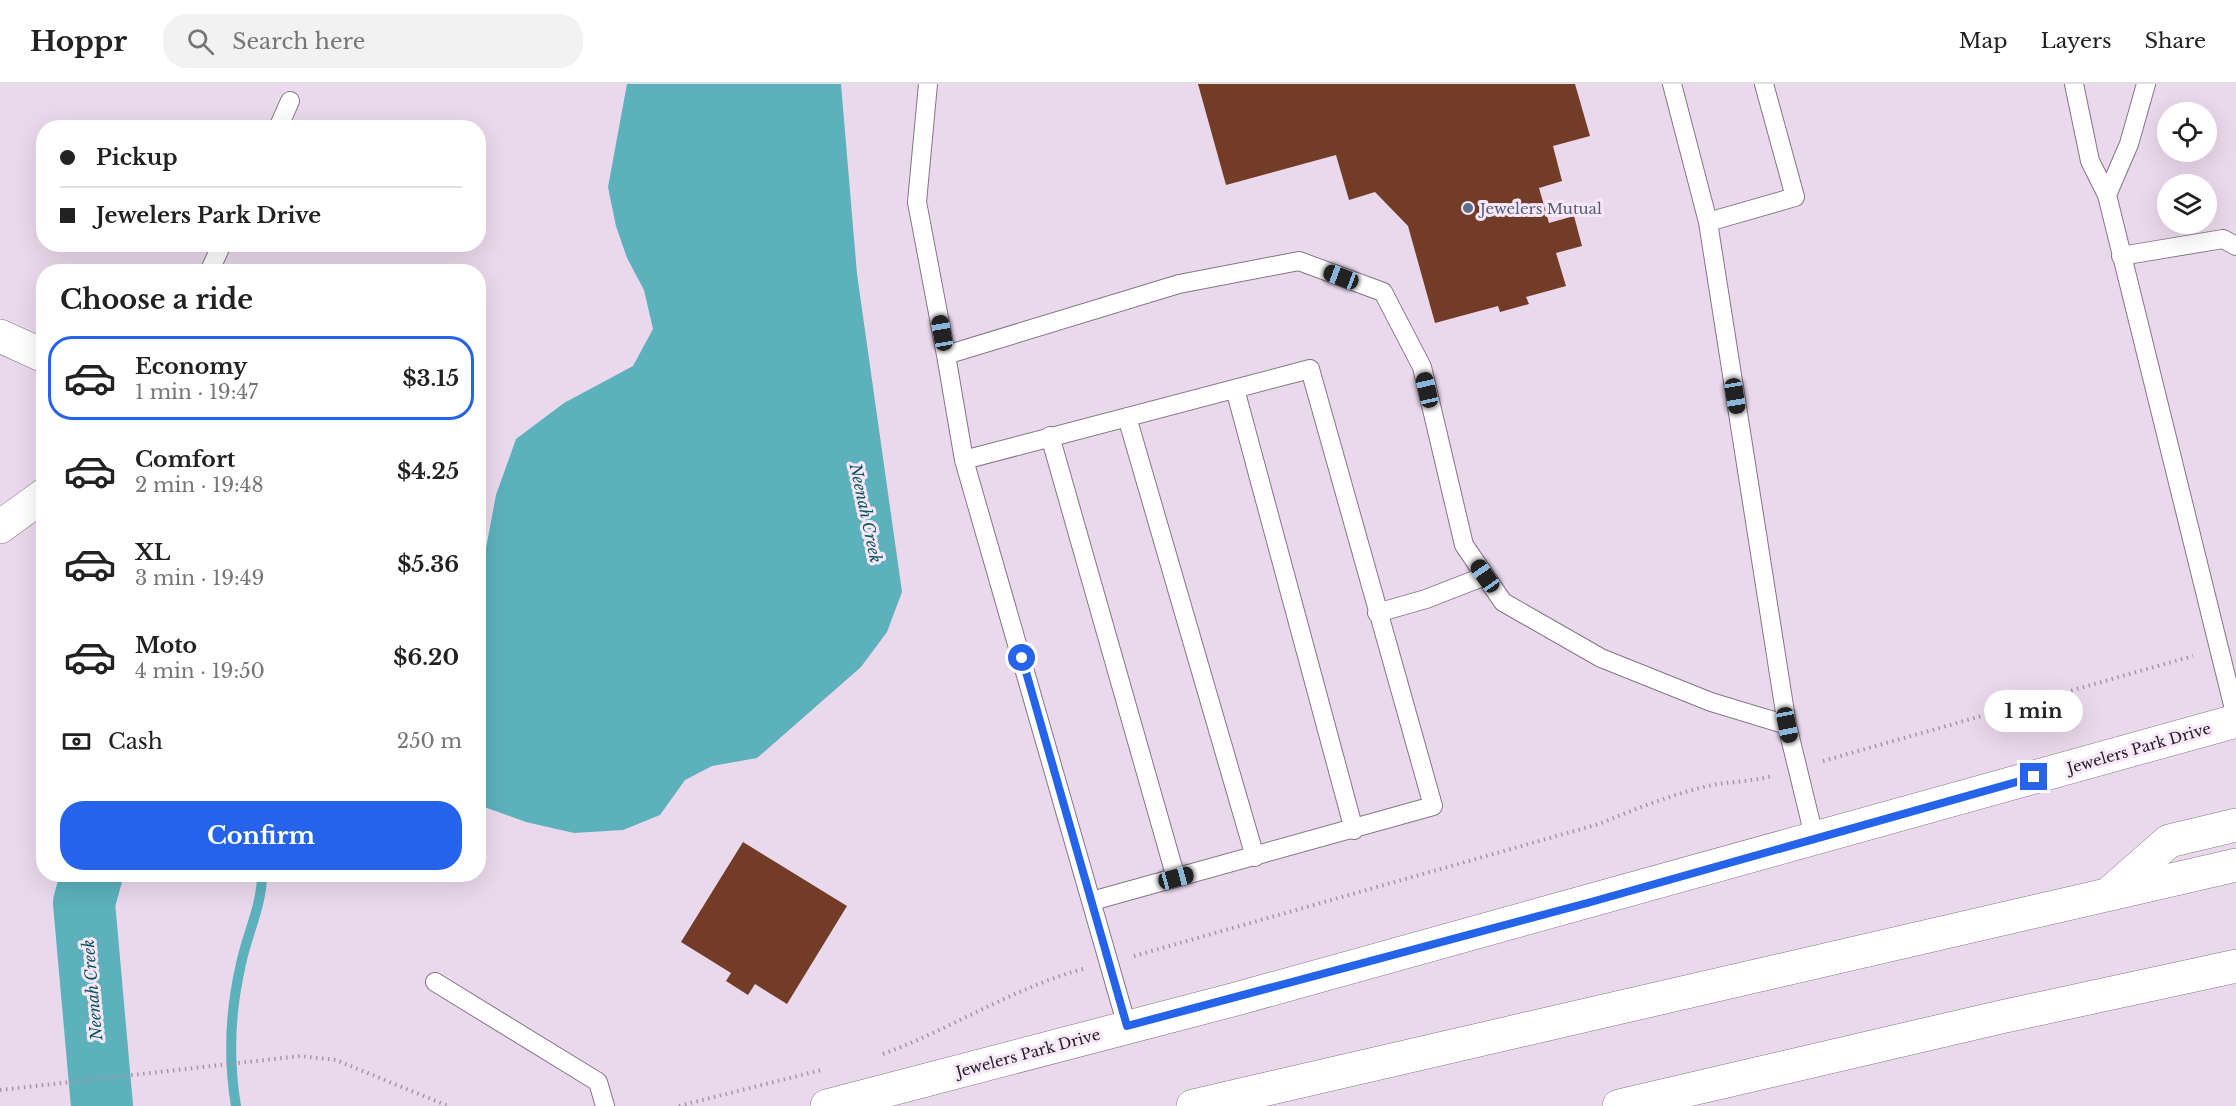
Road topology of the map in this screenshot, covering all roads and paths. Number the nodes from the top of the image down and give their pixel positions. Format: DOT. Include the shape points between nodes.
graph roads {
  1 [pos="928,84"];
  2 [pos="1672,84"];
  3 [pos="1764,84"];
  4 [pos="2074,84"];
  5 [pos="2146,84"];
  6 [pos="290,101"];
  7 [pos="282,120"];
  8 [pos="2107,195"];
  9 [pos="1708,222"];
  10 [pos="2236,246"];
  11 [pos="2121,256"];
  12 [pos="0,336"];
  13 [pos="36,352"];
  14 [pos="946,355"];
  15 [pos="1235,389"];
  16 [pos="1127,417"];
  17 [pos="1050,436"];
  18 [pos="964,460"];
  19 [pos="36,501"];
  20 [pos="0,527"];
  21 [pos="1485,576"];
  22 [pos="1377,613"];
  23 [pos="2220,648"];
  24 [pos="2236,719"];
  25 [pos="1787,725"];
  26 [pos="1796,768"];
  27 [pos="2236,825"];
  28 [pos="1354,830"];
  29 [pos="1815,840"];
  30 [pos="1255,857"];
  31 [pos="2236,865"];
  32 [pos="1176,878"];
  33 [pos="2108,895"];
  34 [pos="1092,901"];
  35 [pos="1107,963"];
  36 [pos="2236,966"];
  37 [pos="435,982"];
  38 [pos="1127,1026"];
  39 [pos="873,1056"];
  40 [pos="827,1068"];
  41 [pos="0,1090"];
  42 [pos="448,1106"];
  43 [pos="605,1106"];
  44 [pos="679,1106"];
  45 [pos="827,1106"];
  46 [pos="1193,1106"];
  47 [pos="1619,1106"];
  1 -- 14 [label="lane" via="917,202"];
  2 -- 9 [label="lane"];
  3 -- 9 [label="lane" via="1795,197"];
  4 -- 8 [label="lane" via="2090,161"];
  5 -- 8 [label="lane" via="2129,144"];
  6 -- 7 [label="lane"];
  8 -- 11 [label="lane"];
  9 -- 25 [label="lane"];
  10 -- 11 [label="lane" via="2223,239"];
  11 -- 23 [label="lane"];
  12 -- 13 [label="main road"];
  14 -- 18 [label="lane"];
  14 -- 21 [label="lane" via="1179,284 1299,261 1383,292 1422,368 1464,545"];
  15 -- 16 [label="lane"];
  15 -- 22 [label="lane" via="1310,369"];
  15 -- 28 [label="lane"];
  16 -- 17 [label="lane"];
  16 -- 30 [label="lane"];
  17 -- 18 [label="lane"];
  17 -- 32 [label="lane"];
  18 -- 34 [label="lane"];
  19 -- 20 [label="main road"];
  21 -- 22 [label="lane"];
  21 -- 25 [label="lane" via="1503,602 1601,658 1712,702"];
  22 -- 28 [label="lane" via="1433,806"];
  23 -- 24 [label="lane"];
  23 -- 26 [label="path"];
  24 -- 29 [label="main road, Jewelers Park Drive"];
  25 -- 26 [label="lane"];
  26 -- 29 [label="lane"];
  26 -- 35 [label="path" via="1755,781 1711,785 1655,801 1599,824"];
  27 -- 33 [label="main road" via="2169,841"];
  28 -- 30 [label="lane"];
  29 -- 38 [label="main road, Jewelers Park Drive"];
  30 -- 32 [label="lane"];
  31 -- 33 [label="main road"];
  32 -- 34 [label="lane"];
  33 -- 46 [label="main road"];
  34 -- 35 [label="lane"];
  35 -- 38 [label="lane"];
  35 -- 39 [label="path" via="1048,978 936,1032"];
  36 -- 47 [label="main road"];
  37 -- 43 [label="lane" via="598,1082"];
  38 -- 45 [label="main road, Jewelers Park Drive"];
  40 -- 44 [label="path"];
  41 -- 42 [label="path" via="300,1056 336,1060"];
}
